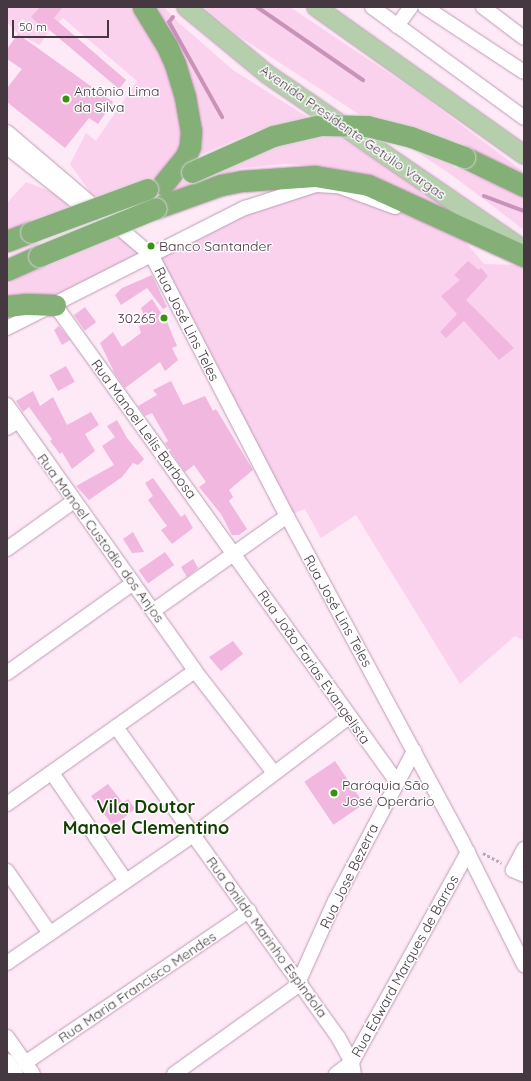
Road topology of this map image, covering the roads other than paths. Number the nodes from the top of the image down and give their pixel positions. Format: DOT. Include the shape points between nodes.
graph roads {
  1 [pos="142,7"];
  2 [pos="186,7"];
  3 [pos="316,7"];
  4 [pos="372,7"];
  5 [pos="411,7"];
  6 [pos="425,7"];
  7 [pos="483,7"];
  8 [pos="397,26"];
  9 [pos="524,38"];
  10 [pos="524,72"];
  11 [pos="524,118"];
  12 [pos="7,132"];
  13 [pos="7,147"];
  14 [pos="521,153"];
  15 [pos="155,186"];
  16 [pos="524,186"];
  17 [pos="449,222"];
  18 [pos="7,241"];
  19 [pos="524,251"];
  20 [pos="152,256"];
  21 [pos="524,256"];
  22 [pos="131,266"];
  23 [pos="7,270"];
  24 [pos="56,305"];
  25 [pos="7,306"];
  26 [pos="7,328"];
  27 [pos="7,405"];
  28 [pos="12,425"];
  29 [pos="74,502"];
  30 [pos="287,516"];
  31 [pos="7,549"];
  32 [pos="233,552"];
  33 [pos="133,583"];
  34 [pos="153,611"];
  35 [pos="196,671"];
  36 [pos="7,673"];
  37 [pos="349,717"];
  38 [pos="116,726"];
  39 [pos="414,751"];
  40 [pos="52,773"];
  41 [pos="274,773"];
  42 [pos="397,782"];
  43 [pos="7,804"];
  44 [pos="193,835"];
  45 [pos="465,847"];
  46 [pos="524,849"];
  47 [pos="7,871"];
  48 [pos="518,872"];
  49 [pos="126,881"];
  50 [pos="249,911"];
  51 [pos="49,932"];
  52 [pos="7,963"];
  53 [pos="524,965"];
  54 [pos="300,982"];
  55 [pos="7,1037"];
  56 [pos="7,1061"];
  57 [pos="29,1068"];
  58 [pos="353,1068"];
  59 [pos="16,1074"];
  60 [pos="174,1074"];
  61 [pos="336,1074"];
  1 -- 15 [label="highway" via="176,64 186,97 191,131 186,156"];
  2 -- 19 [label="main road, Avenida Presidente Getúlio Vargas" via="267,74"];
  3 -- 14 [label="main road"];
  4 -- 8 [label="street"];
  5 -- 8 [label="street"];
  6 -- 10 [label="street"];
  7 -- 9 [label="street"];
  8 -- 11 [label="street" via="432,48"];
  12 -- 20 [label="street"];
  13 -- 22 [label="street" via="131,247 134,252"];
  15 -- 16 [label="highway, bridge" via="273,136 321,125 367,126 411,137"];
  15 -- 18 [label="highway, bridge"];
  17 -- 20 [label="street" via="404,210 338,186 316,185 245,208"];
  17 -- 21 [label="highway"];
  17 -- 23 [label="highway, bridge" via="368,185 304,175 265,177 221,185 156,208"];
  20 -- 22 [label="street"];
  20 -- 30 [label="street, Rua José Lins Teles"];
  22 -- 24 [label="street"];
  24 -- 25 [label="highway"];
  24 -- 26 [label="street"];
  24 -- 32 [label="street, Rua Manoel Lelis Barbosa"];
  27 -- 28 [label="street, Rua Manoel Custodio dos Anjos"];
  28 -- 29 [label="street, Rua Manoel Custodio dos Anjos"];
  29 -- 31 [label="street"];
  29 -- 33 [label="street, Rua Manoel Custodio dos Anjos"];
  30 -- 32 [label="street"];
  30 -- 39 [label="street, Rua José Lins Teles"];
  32 -- 34 [label="street"];
  32 -- 37 [label="street, Rua João Farias Evangelista"];
  33 -- 34 [label="street, Rua Manoel Custodio dos Anjos"];
  33 -- 36 [label="street"];
  34 -- 35 [label="street, Rua Manoel Custodio dos Anjos"];
  35 -- 38 [label="street"];
  35 -- 41 [label="street, Rua Manoel Custodio dos Anjos"];
  37 -- 41 [label="street"];
  37 -- 42 [label="street, Rua João Farias Evangelista"];
  38 -- 40 [label="street"];
  38 -- 44 [label="street, Rua Onildo Marinho Espindola"];
  39 -- 42 [label="street, Rua Jose Bezerra"];
  39 -- 45 [label="street, Rua José Lins Teles"];
  40 -- 43 [label="street"];
  40 -- 49 [label="street"];
  41 -- 44 [label="street"];
  42 -- 54 [label="street, Rua Jose Bezerra" via="335,901"];
  44 -- 49 [label="street"];
  44 -- 50 [label="street, Rua Onildo Marinho Espindola"];
  45 -- 53 [label="street, Rua José Lins Teles"];
  45 -- 58 [label="street, Rua Edward Marques de Barros"];
  46 -- 48 [label="street"];
  47 -- 51 [label="street"];
  49 -- 51 [label="street"];
  50 -- 54 [label="street, Rua Onildo Marinho Espindola"];
  50 -- 57 [label="street, Rua Maria Francisco Mendes"];
  51 -- 52 [label="street"];
  54 -- 58 [label="street, Rua Onildo Marinho Espindola" via="338,1037"];
  54 -- 60 [label="street"];
  55 -- 57 [label="street"];
  56 -- 59 [label="street"];
  58 -- 61 [label="street, Rua Edward Marques de Barros"];
}
